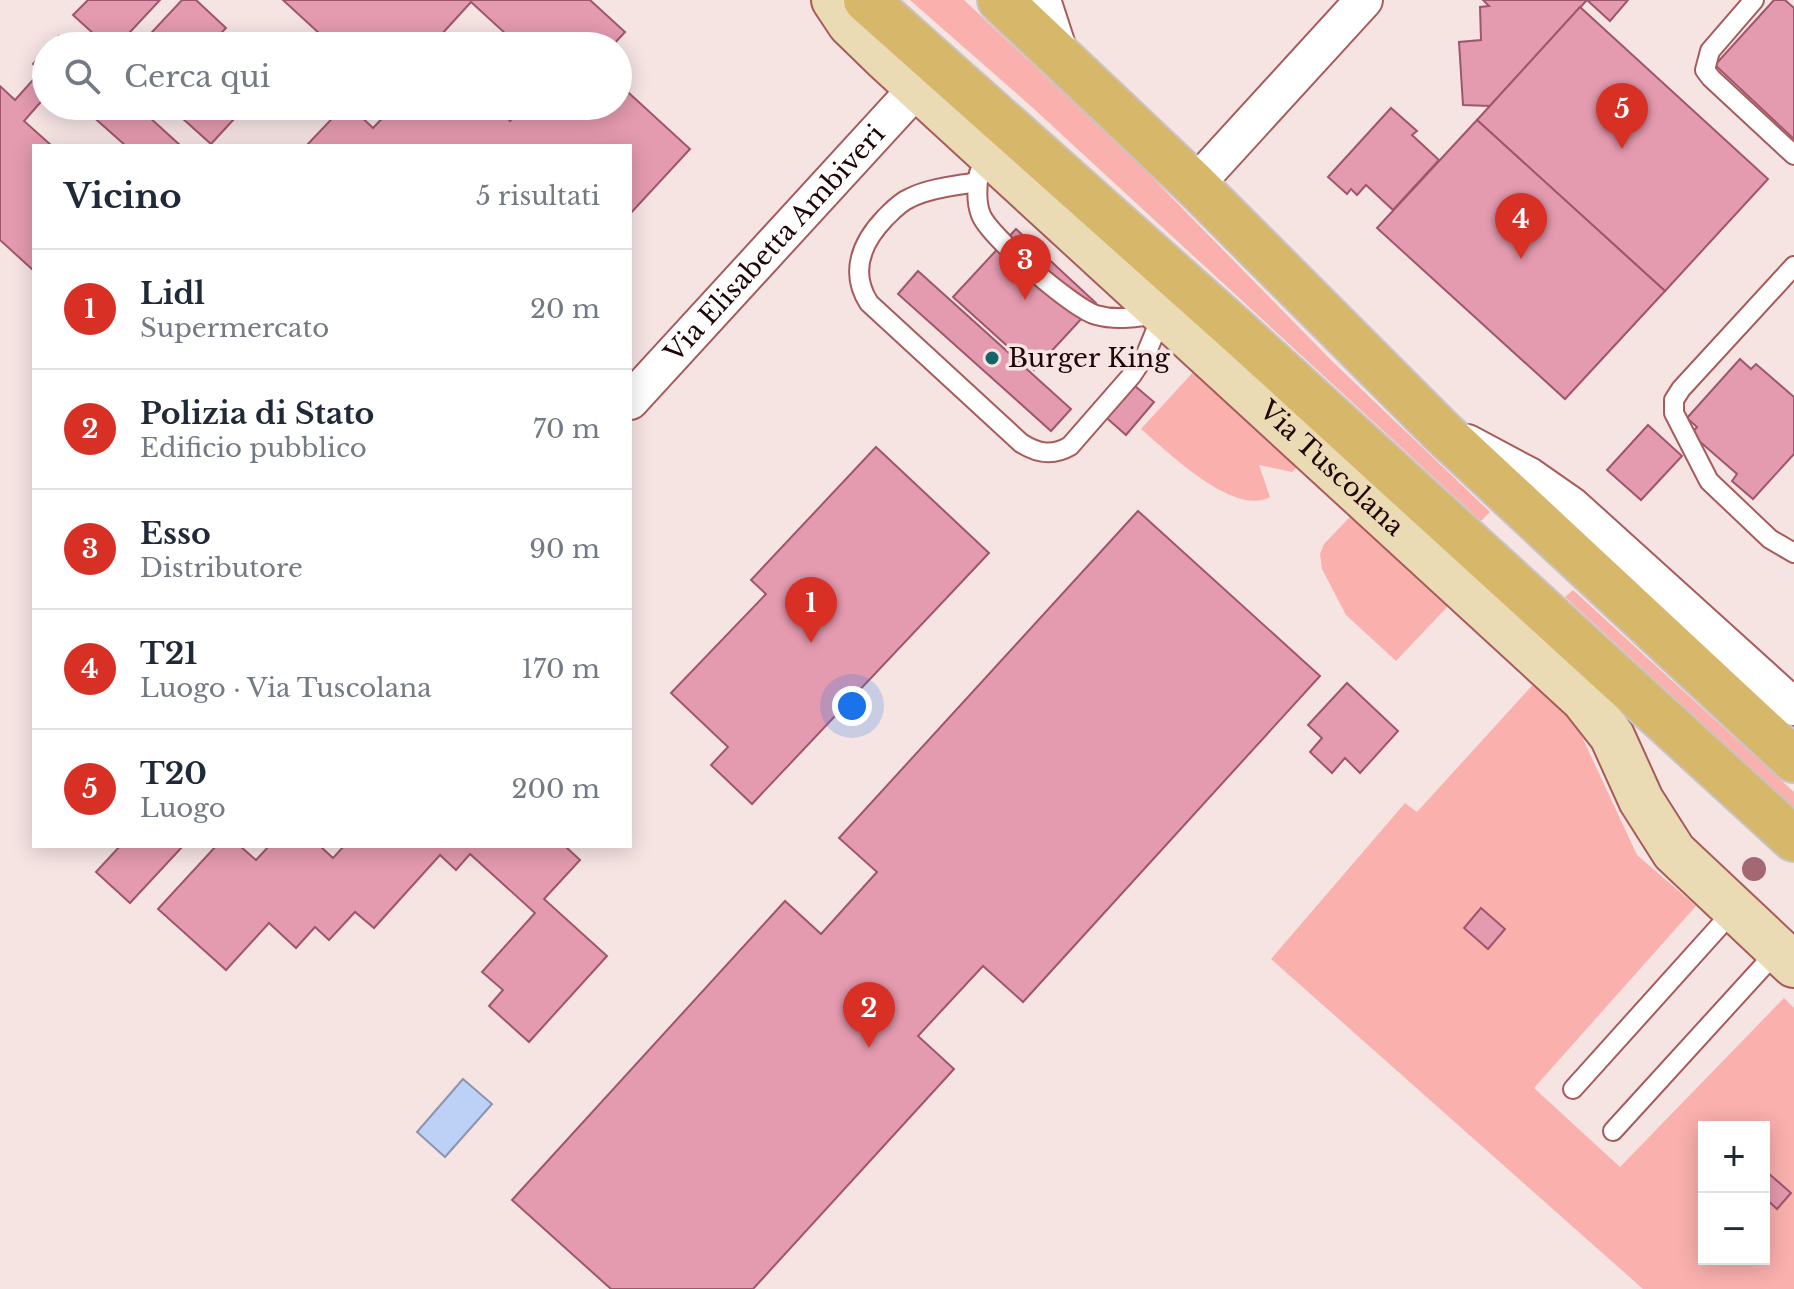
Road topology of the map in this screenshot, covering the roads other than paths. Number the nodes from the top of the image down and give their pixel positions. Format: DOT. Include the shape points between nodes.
graph roads {
  1 [pos="834,0"];
  2 [pos="866,0"];
  3 [pos="1000,0"];
  4 [pos="1042,0"];
  5 [pos="1364,0"];
  6 [pos="1754,0"];
  7 [pos="1060,55"];
  8 [pos="918,87"];
  9 [pos="1794,155"];
  10 [pos="980,164"];
  11 [pos="1195,185"];
  12 [pos="1794,266"];
  13 [pos="1163,313"];
  14 [pos="632,399"];
  15 [pos="1442,432"];
  16 [pos="1794,553"];
  17 [pos="1794,707"];
  18 [pos="1794,760"];
  19 [pos="1794,839"];
  20 [pos="1735,909"];
  21 [pos="1786,958"];
  22 [pos="1573,1089"];
  23 [pos="1613,1131"];
  1 -- 8 [label="street, Via Tuscolana" via="850,24"];
  2 -- 19 [label="main road, Via Tuscolana"];
  3 -- 7 [label="main road"];
  4 -- 7 [label="street"];
  5 -- 11 [label="street"];
  6 -- 9 [label="lane" via="1710,51 1705,70"];
  7 -- 11 [label="main road"];
  8 -- 10 [label="street, Via Tuscolana"];
  8 -- 14 [label="street, Via Elisabetta Ambiveri"];
  10 -- 13 [label="street, Via Tuscolana"];
  10 -- 13 [label="lane" via="979,207 989,228 1072,303 1108,318"];
  10 -- 13 [label="lane" via="892,211 865,242 860,280 869,303 1021,443 1044,453 1070,446 1132,375"];
  11 -- 15 [label="main road"];
  12 -- 16 [label="lane" via="1681,389 1674,413 1715,489 1770,539"];
  13 -- 20 [label="street, Via Tuscolana" via="1583,699 1612,736 1662,836"];
  15 -- 17 [label="street" via="1503,461 1572,506"];
  15 -- 18 [label="main road"];
  20 -- 21 [label="street, Via Tuscolana"];
  20 -- 22 [label="lane"];
  21 -- 23 [label="lane"];
}
